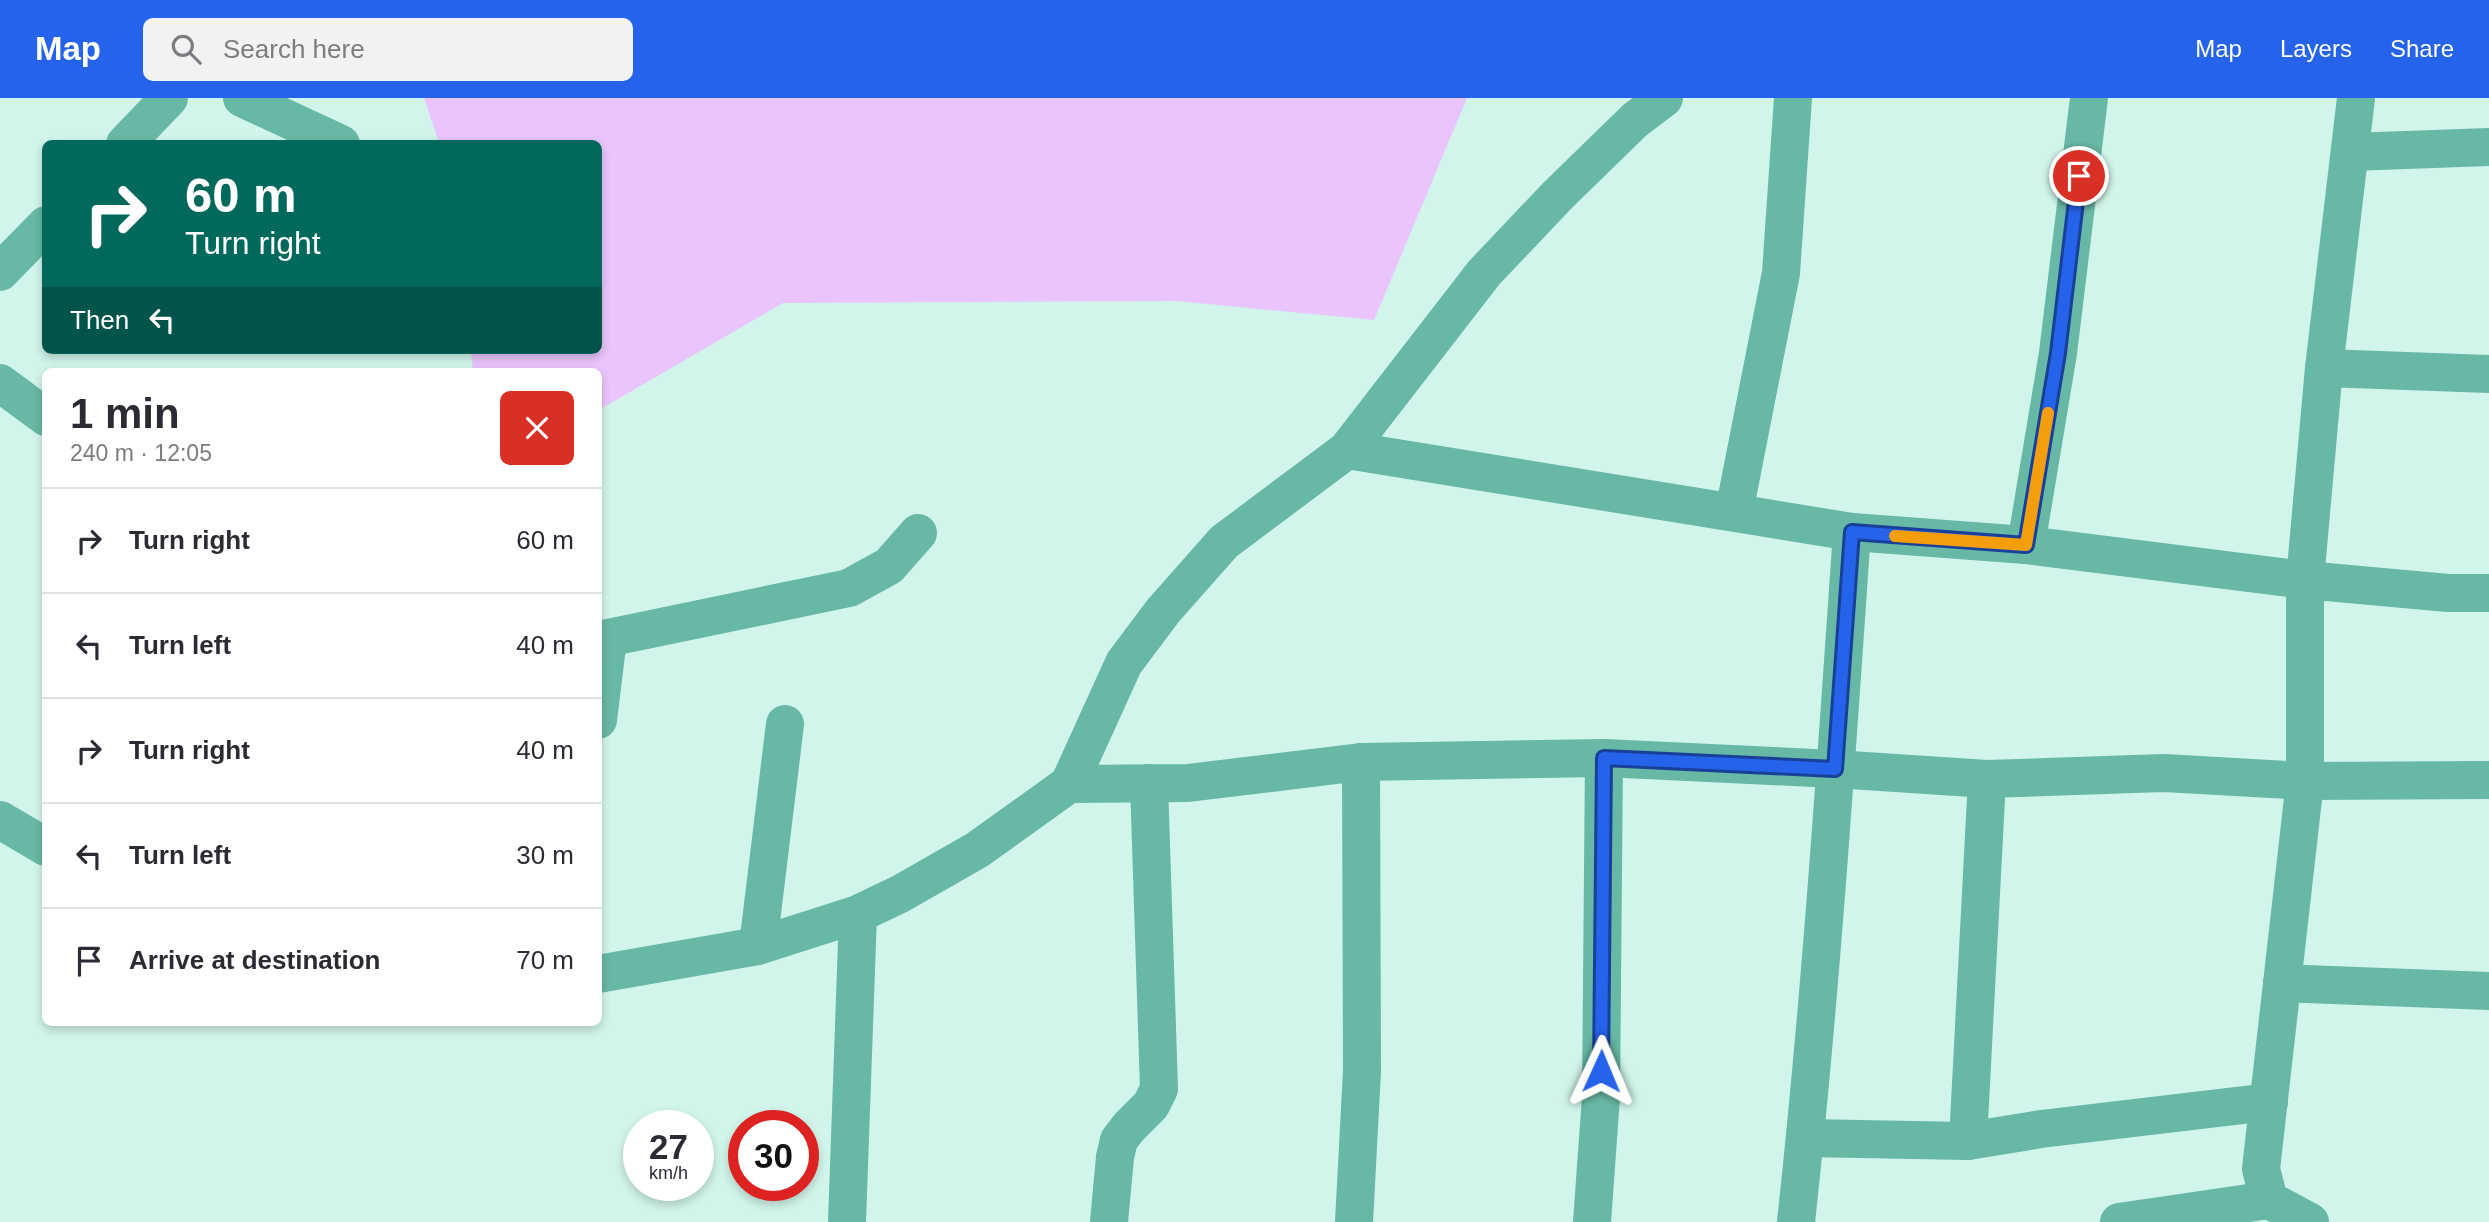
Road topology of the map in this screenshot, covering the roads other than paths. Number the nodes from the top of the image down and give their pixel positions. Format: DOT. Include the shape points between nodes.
graph roads {
  1 [pos="169,98"];
  2 [pos="242,98"];
  3 [pos="1664,98"];
  4 [pos="1793,98"];
  5 [pos="2089,98"];
  6 [pos="2356,98"];
  7 [pos="129,140"];
  8 [pos="332,140"];
  9 [pos="2489,147"];
  10 [pos="2351,152"];
  11 [pos="42,229"];
  12 [pos="0,272"];
  13 [pos="2324,368"];
  14 [pos="2489,374"];
  15 [pos="0,383"];
  16 [pos="42,414"];
  17 [pos="1347,450"];
  18 [pos="1734,512"];
  19 [pos="1852,532"];
  20 [pos="918,533"];
  21 [pos="2026,545"];
  22 [pos="2305,580"];
  23 [pos="2489,593"];
  24 [pos="603,639"];
  25 [pos="785,724"];
  26 [pos="1604,758"];
  27 [pos="1361,762"];
  28 [pos="1835,769"];
  29 [pos="1987,779"];
  30 [pos="2489,780"];
  31 [pos="2305,782"];
  32 [pos="1149,783"];
  33 [pos="1069,784"];
  34 [pos="0,820"];
  35 [pos="42,845"];
  36 [pos="858,914"];
  37 [pos="758,946"];
  38 [pos="602,973"];
  39 [pos="2282,983"];
  40 [pos="2489,991"];
  41 [pos="2269,1102"];
  42 [pos="1805,1138"];
  43 [pos="1968,1141"];
  44 [pos="2269,1200"];
  45 [pos="847,1222"];
  46 [pos="1109,1222"];
  47 [pos="1354,1222"];
  48 [pos="1592,1222"];
  49 [pos="1796,1222"];
  50 [pos="2119,1222"];
  51 [pos="2310,1222"];
  1 -- 7 [label="street"];
  2 -- 8 [label="street"];
  3 -- 17 [label="street" via="1634,120 1484,273"];
  4 -- 18 [label="street" via="1781,273"];
  5 -- 21 [label="street" via="2058,353"];
  6 -- 10 [label="street"];
  9 -- 10 [label="street"];
  10 -- 13 [label="street"];
  11 -- 12 [label="street"];
  13 -- 14 [label="street"];
  13 -- 22 [label="street"];
  15 -- 16 [label="street"];
  17 -- 18 [label="street"];
  17 -- 33 [label="street" via="1224,542 1163,611 1124,663"];
  18 -- 19 [label="street"];
  19 -- 21 [label="street"];
  19 -- 28 [label="street"];
  20 -- 24 [label="street" via="889,566 849,588"];
  21 -- 22 [label="street"];
  22 -- 23 [label="street"];
  22 -- 31 [label="street"];
  25 -- 37 [label="street"];
  26 -- 27 [label="street"];
  26 -- 28 [label="street"];
  26 -- 48 [label="street" via="1601,1097"];
  27 -- 32 [label="street" via="1188,783"];
  27 -- 47 [label="street" via="1362,1070"];
  28 -- 29 [label="street"];
  28 -- 42 [label="street"];
  29 -- 31 [label="street" via="2164,773"];
  29 -- 43 [label="street"];
  30 -- 31 [label="street"];
  31 -- 39 [label="street"];
  32 -- 33 [label="street"];
  32 -- 46 [label="street" via="1159,1088 1151,1105 1119,1140"];
  33 -- 36 [label="street" via="977,850"];
  34 -- 35 [label="street"];
  36 -- 37 [label="street"];
  36 -- 45 [label="street"];
  37 -- 38 [label="street"];
  39 -- 40 [label="street"];
  39 -- 41 [label="street"];
  41 -- 43 [label="street"];
  41 -- 44 [label="street" via="2261,1170"];
  42 -- 43 [label="street"];
  42 -- 49 [label="street"];
  44 -- 50 [label="street"];
  44 -- 51 [label="street"];
}
